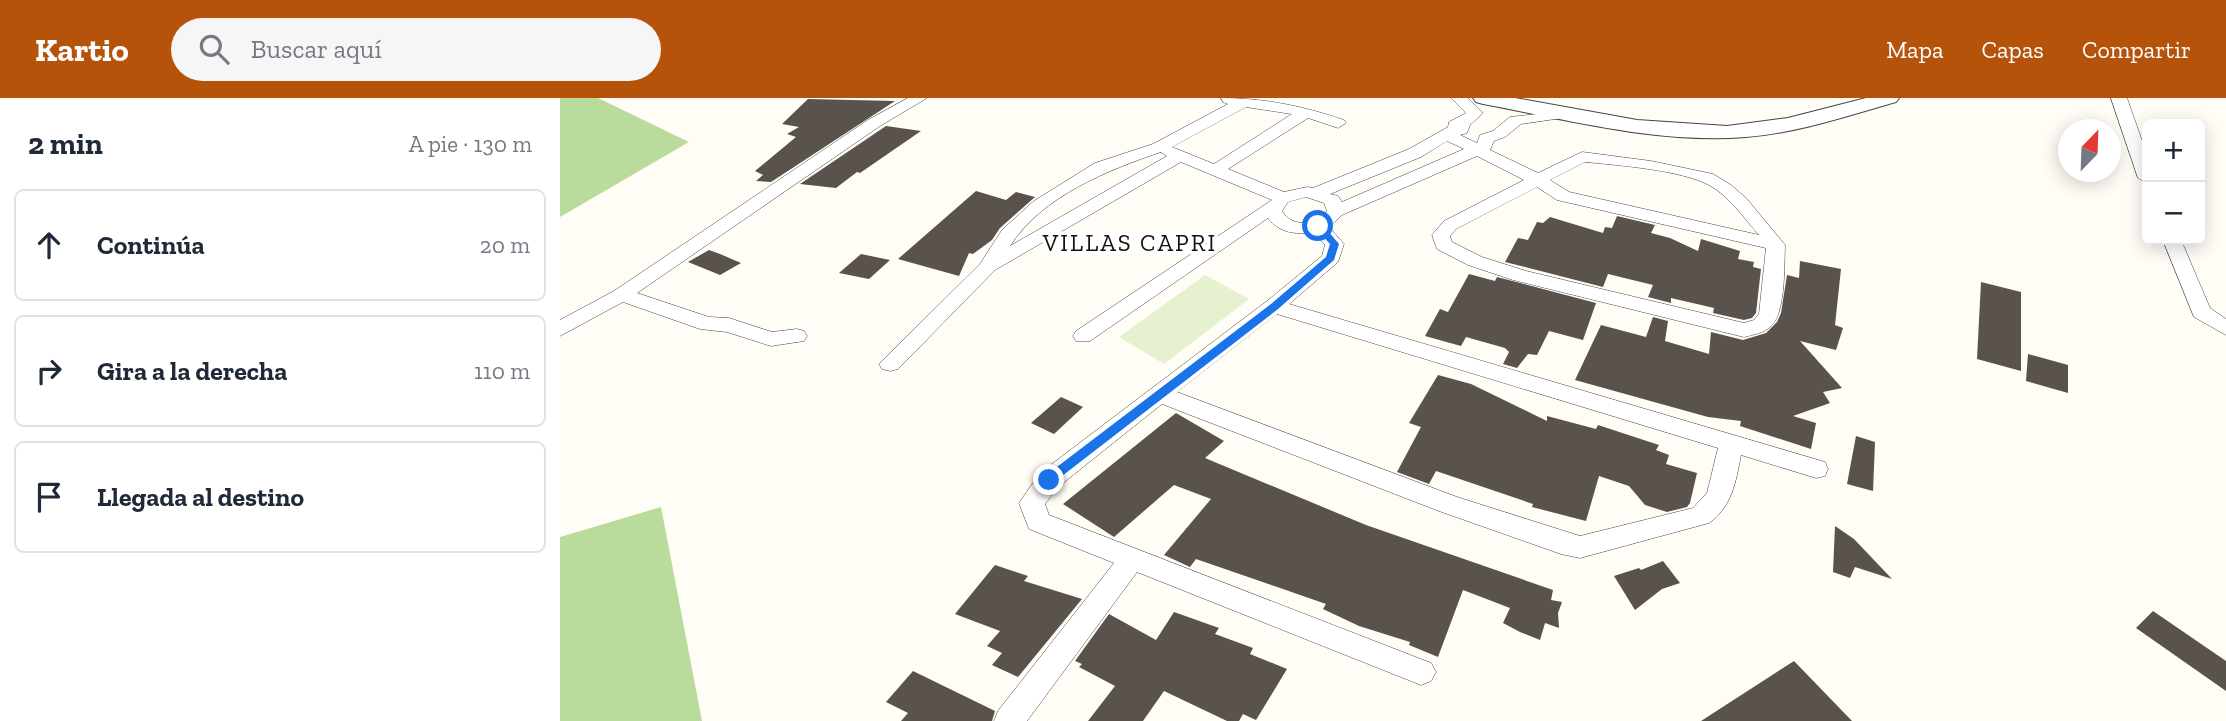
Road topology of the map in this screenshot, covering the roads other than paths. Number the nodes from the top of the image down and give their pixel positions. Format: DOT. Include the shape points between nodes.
graph roads {
  1 [pos="919,98"];
  2 [pos="1221,98"];
  3 [pos="1459,98"];
  4 [pos="1889,98"];
  5 [pos="2119,98"];
  6 [pos="1243,102"];
  7 [pos="1306,112"];
  8 [pos="1338,123"];
  9 [pos="1484,123"];
  10 [pos="1159,147"];
  11 [pos="1180,156"];
  12 [pos="2142,164"];
  13 [pos="1214,171"];
  14 [pos="1538,180"];
  15 [pos="1316,193"];
  16 [pos="1278,202"];
  17 [pos="1336,211"];
  18 [pos="1318,226"];
  19 [pos="1776,245"];
  20 [pos="2174,245"];
  21 [pos="987,268"];
  22 [pos="621,295"];
  23 [pos="1274,306"];
  24 [pos="2201,312"];
  25 [pos="2226,312"];
  26 [pos="2226,328"];
  27 [pos="560,329"];
  28 [pos="797,336"];
  29 [pos="1083,336"];
  30 [pos="890,364"];
  31 [pos="1161,395"];
  32 [pos="1731,444"];
  33 [pos="1816,469"];
  34 [pos="1133,558"];
  35 [pos="1421,673"];
  36 [pos="1009,721"];
  1 -- 22 [label="street"];
  2 -- 6 [label="street"];
  3 -- 9 [label="street"];
  4 -- 9 [label="street" via="1777,127 1729,132 1686,131 1571,113"];
  5 -- 12 [label="street"];
  6 -- 7 [label="street"];
  6 -- 10 [label="street"];
  7 -- 8 [label="street"];
  7 -- 13 [label="street"];
  9 -- 14 [label="street"];
  9 -- 15 [label="street"];
  9 -- 17 [label="street"];
  10 -- 11 [label="street"];
  10 -- 21 [label="street" via="1101,167 1040,205 1009,234"];
  11 -- 13 [label="street"];
  11 -- 21 [label="street"];
  13 -- 16 [label="street"];
  14 -- 19 [label="street" via="1563,196"];
  14 -- 19 [label="street" via="1582,157 1697,175 1716,182 1743,205"];
  14 -- 19 [label="street" via="1450,225 1441,235 1444,245 1520,276 1744,330 1769,316"];
  15 -- 16 [label="street" via="1296,193"];
  15 -- 17 [label="street" via="1332,200"];
  16 -- 18 [label="street" via="1275,217 1287,226"];
  16 -- 29 [label="street"];
  17 -- 18 [label="street"];
  18 -- 23 [label="street" via="1335,244 1335,251"];
  20 -- 24 [label="street"];
  21 -- 30 [label="street"];
  22 -- 27 [label="street"];
  22 -- 28 [label="street" via="707,324 771,339"];
  23 -- 31 [label="street"];
  23 -- 32 [label="street"];
  24 -- 25 [label="street"];
  24 -- 26 [label="street"];
  31 -- 32 [label="street" via="1447,504 1580,547 1710,511 1717,503"];
  31 -- 34 [label="street" via="1049,480 1032,503 1038,522"];
  32 -- 33 [label="street"];
  34 -- 35 [label="street"];
  34 -- 36 [label="street"];
}
